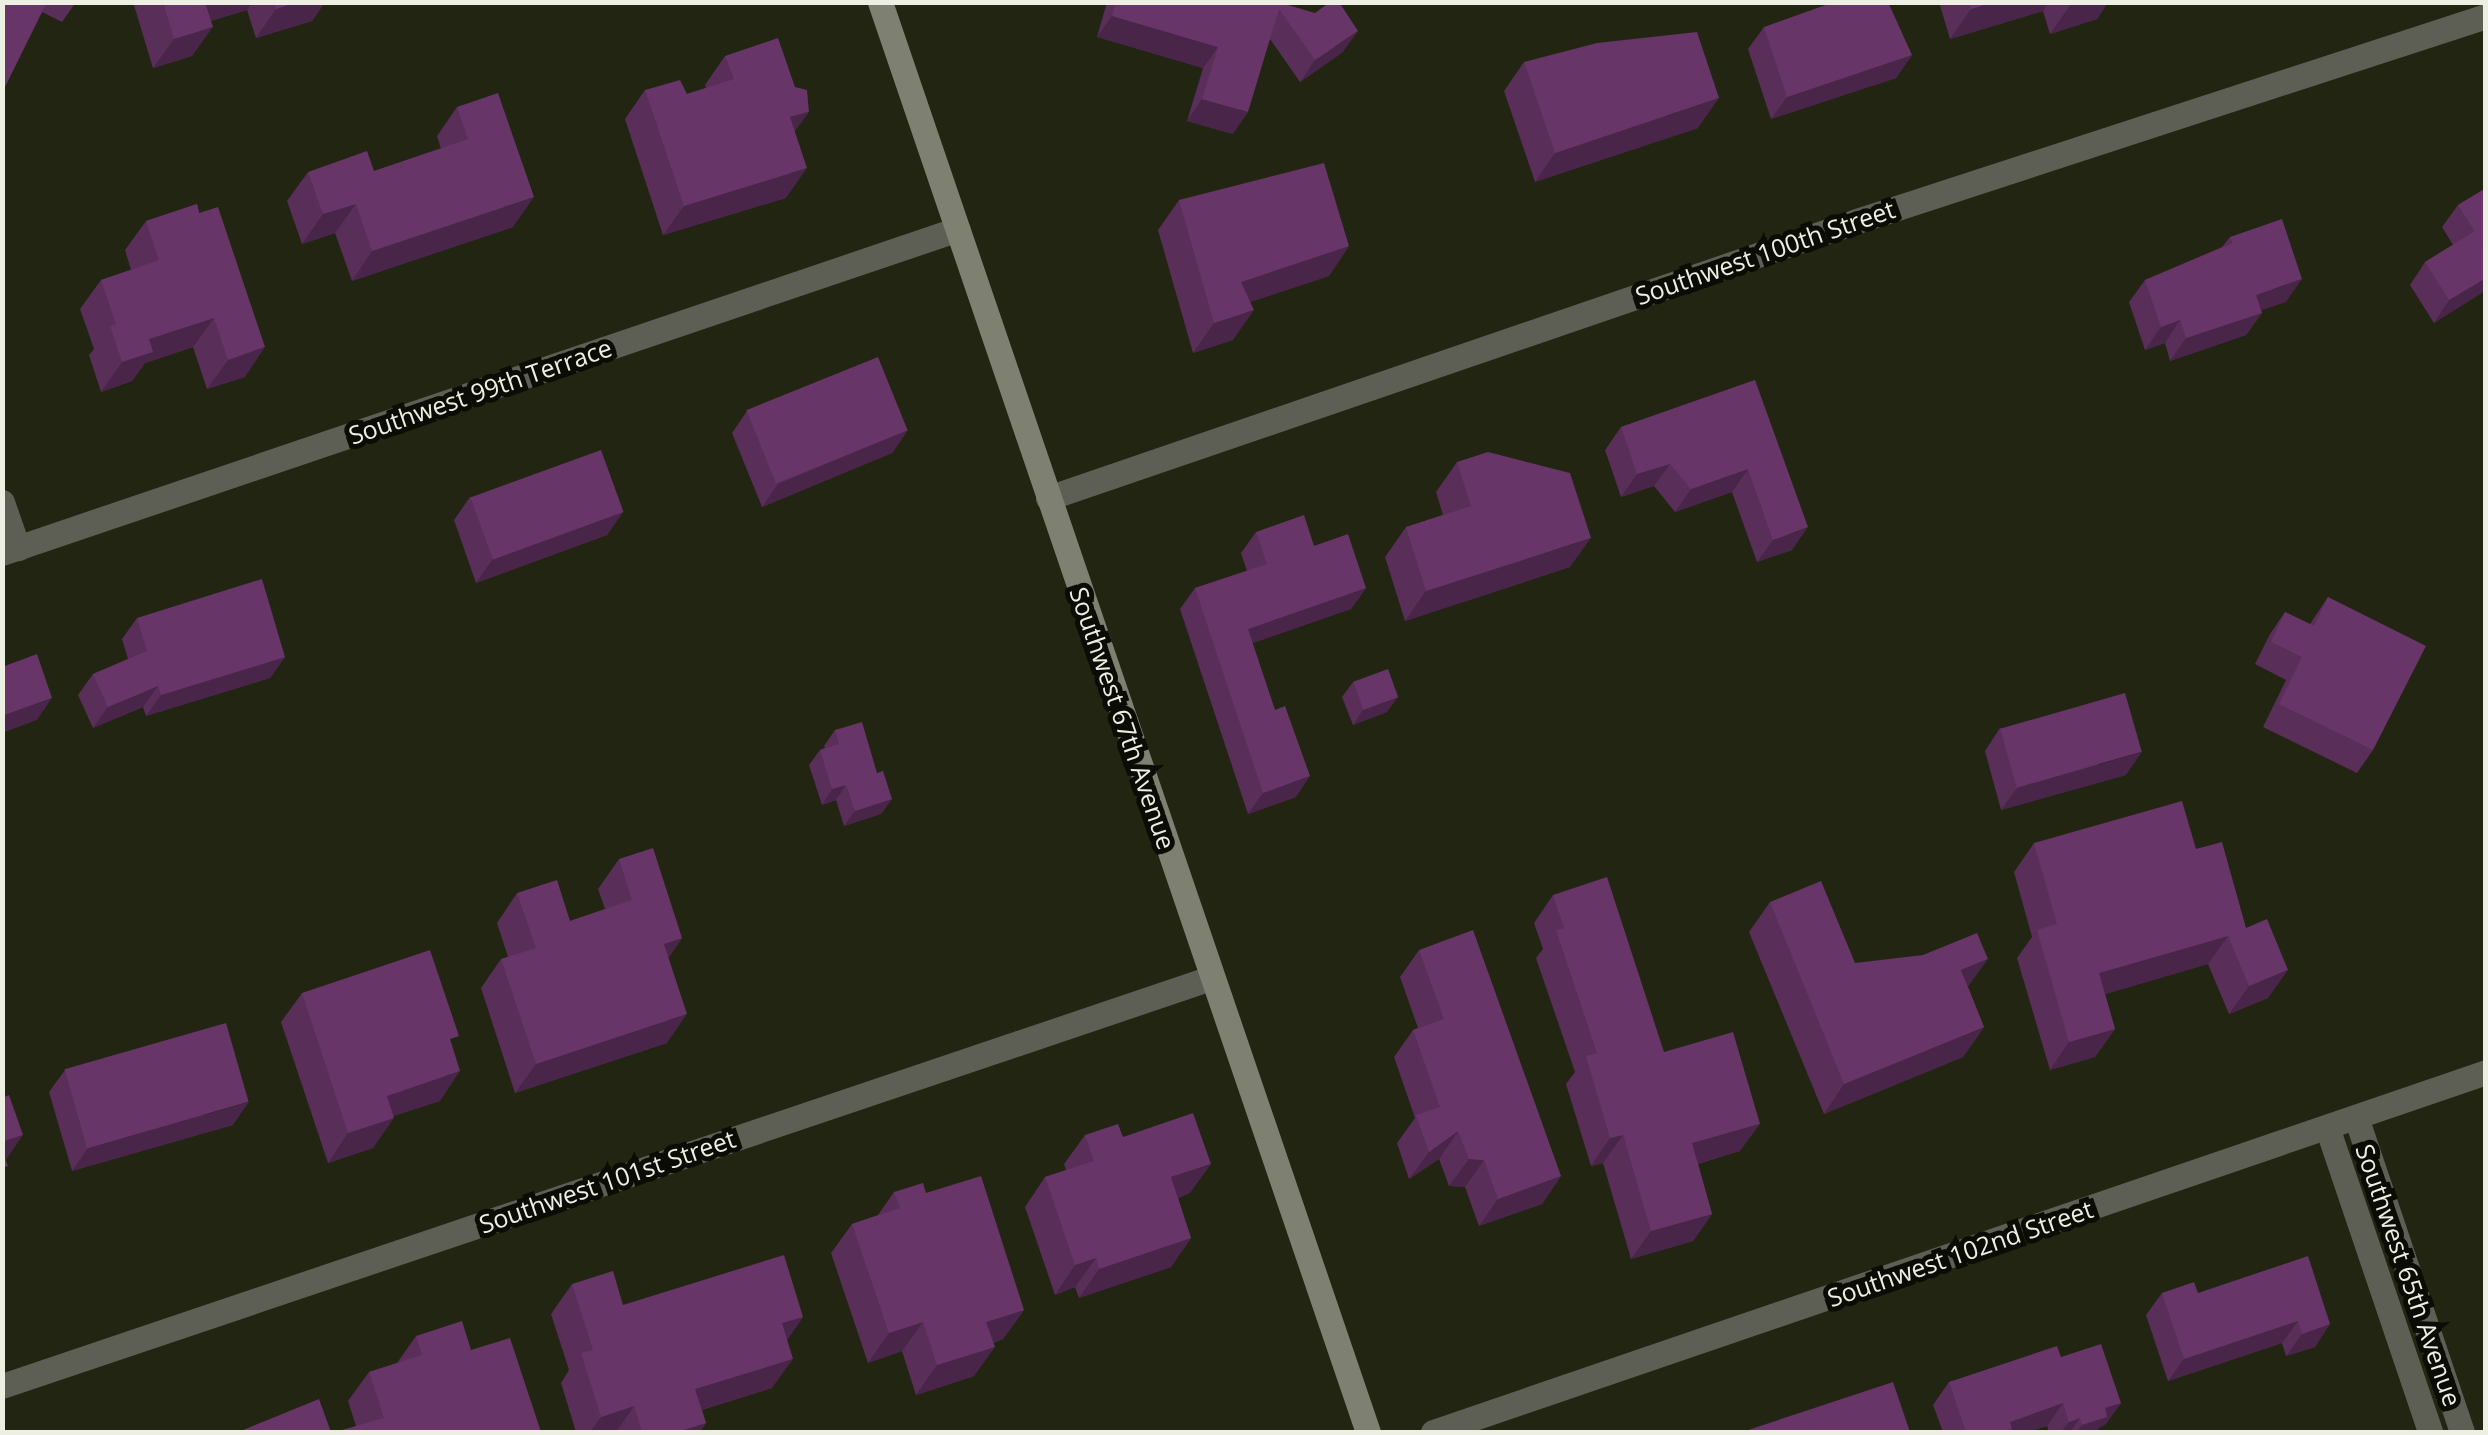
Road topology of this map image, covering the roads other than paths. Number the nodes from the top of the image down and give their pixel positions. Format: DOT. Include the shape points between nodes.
graph roads {
  1 [pos="880,2"];
  2 [pos="2486,16"];
  3 [pos="958,229"];
  4 [pos="1048,498"];
  5 [pos="2,502"];
  6 [pos="10,550"];
  7 [pos="1211,978"];
  8 [pos="2486,1072"];
  9 [pos="2356,1117"];
  10 [pos="2327,1127"];
  11 [pos="2,1386"];
  12 [pos="1368,1432"];
  13 [pos="1434,1432"];
  14 [pos="2430,1432"];
  15 [pos="2462,1432"];
  1 -- 3 [label="main road, Southwest 67th Avenue"];
  2 -- 4 [label="street, Southwest 100th Street" via="1876,214"];
  3 -- 4 [label="main road, Southwest 67th Avenue"];
  3 -- 6 [label="street, Southwest 99th Terrace"];
  4 -- 7 [label="main road, Southwest 67th Avenue"];
  5 -- 6 [label="street"];
  7 -- 11 [label="street, Southwest 101st Street"];
  7 -- 12 [label="main road, Southwest 67th Avenue"];
  8 -- 9 [label="street, Southwest 102nd Street"];
  9 -- 10 [label="street, Southwest 102nd Street"];
  9 -- 15 [label="street, Southwest 65th Avenue"];
  10 -- 13 [label="street, Southwest 102nd Street"];
  10 -- 14 [label="street, Southwest 65th Avenue"];
}
